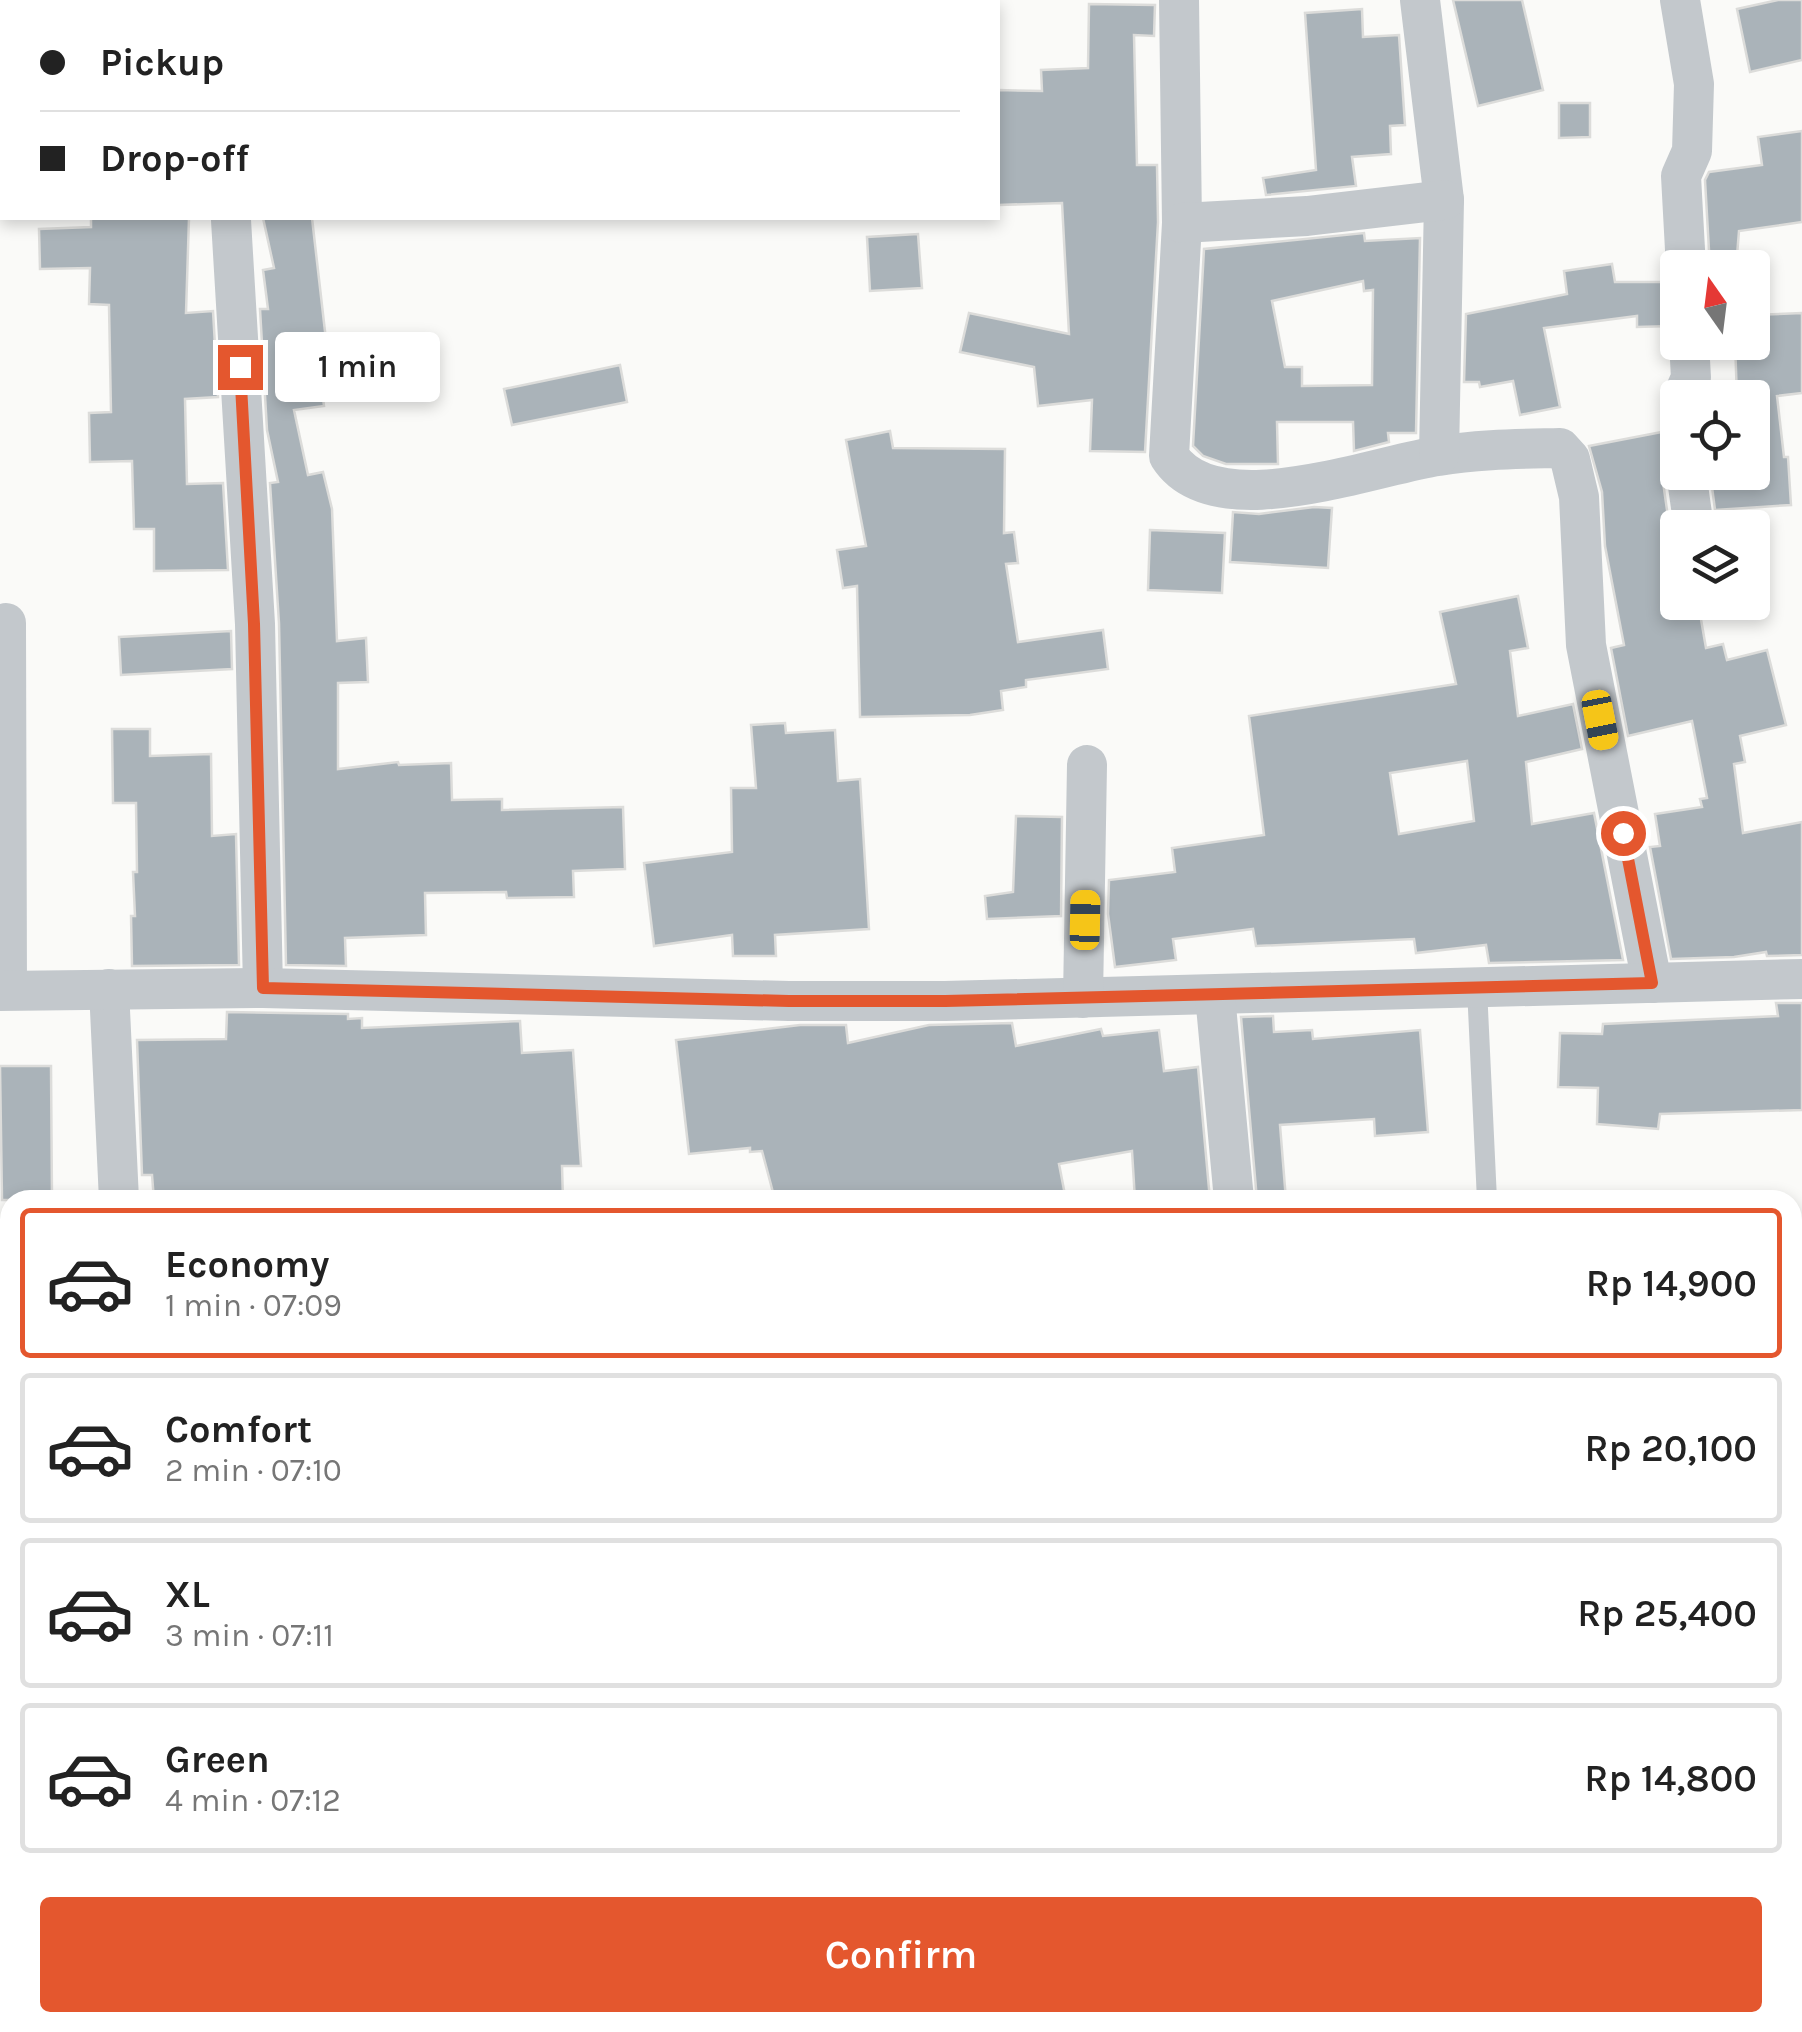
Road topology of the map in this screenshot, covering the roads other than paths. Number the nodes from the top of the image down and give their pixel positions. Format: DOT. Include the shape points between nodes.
graph roads {
  1 [pos="1179,0"];
  2 [pos="1420,0"];
  3 [pos="1680,0"];
  4 [pos="1444,200"];
  5 [pos="231,220"];
  6 [pos="1182,223"];
  7 [pos="1685,250"];
  8 [pos="1439,455"];
  9 [pos="6,623"];
  10 [pos="1088,765"];
  11 [pos="1802,980"];
  12 [pos="1652,983"];
  13 [pos="263,988"];
  14 [pos="1476,988"];
  15 [pos="108,990"];
  16 [pos="3,991"];
  17 [pos="1215,994"];
  18 [pos="1083,998"];
  19 [pos="118,1190"];
  20 [pos="1233,1190"];
  21 [pos="1486,1190"];
  1 -- 6 [label="street"];
  2 -- 4 [label="street"];
  3 -- 7 [label="street" via="1694,84 1692,151 1681,176"];
  4 -- 6 [label="street"];
  4 -- 8 [label="street"];
  5 -- 13 [label="street" via="254,624"];
  6 -- 8 [label="street" via="1169,456 1178,470 1199,482 1279,490"];
  8 -- 12 [label="street" via="1560,448 1570,459 1579,497 1586,645"];
  9 -- 16 [label="street"];
  10 -- 18 [label="street"];
  11 -- 12 [label="street"];
  12 -- 14 [label="street"];
  13 -- 15 [label="street"];
  13 -- 18 [label="street" via="789,1001"];
  14 -- 17 [label="street"];
  14 -- 21 [label="lane"];
  15 -- 16 [label="street"];
  15 -- 19 [label="street"];
  17 -- 18 [label="street"];
  17 -- 20 [label="street"];
}
